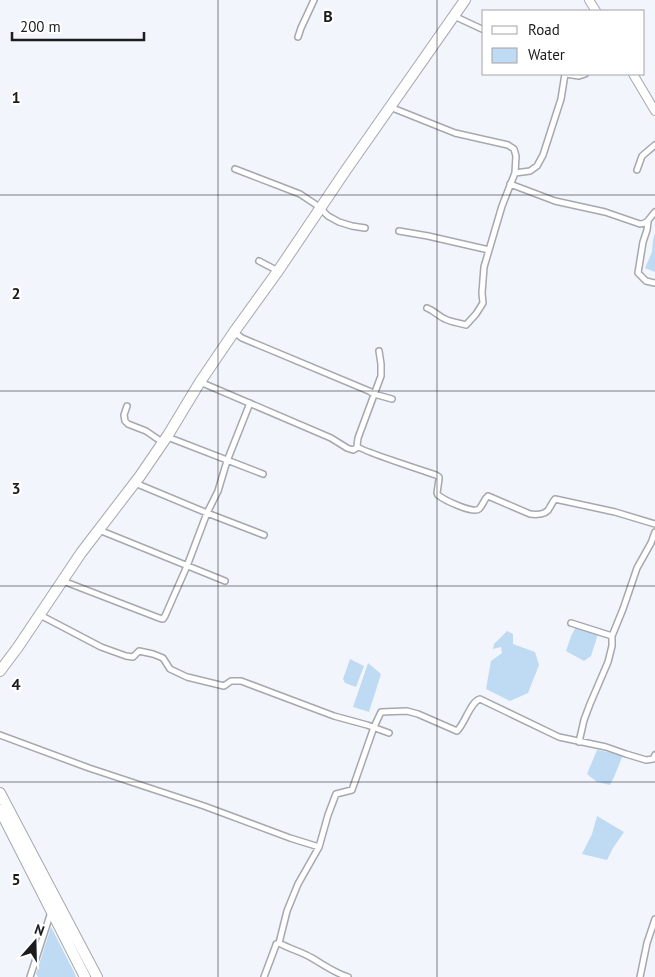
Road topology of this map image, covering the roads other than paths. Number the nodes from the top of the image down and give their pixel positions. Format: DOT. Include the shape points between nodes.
graph roads {
  1 [pos="465,0"];
  2 [pos="313,1"];
  3 [pos="454,16"];
  4 [pos="482,29"];
  5 [pos="298,38"];
  6 [pos="565,75"];
  7 [pos="634,75"];
  8 [pos="390,107"];
  9 [pos="655,111"];
  10 [pos="655,145"];
  11 [pos="235,169"];
  12 [pos="637,170"];
  13 [pos="514,173"];
  14 [pos="510,184"];
  15 [pos="321,208"];
  16 [pos="655,212"];
  17 [pos="648,222"];
  18 [pos="365,228"];
  19 [pos="399,231"];
  20 [pos="489,250"];
  21 [pos="258,261"];
  22 [pos="278,271"];
  23 [pos="655,283"];
  24 [pos="427,308"];
  25 [pos="234,332"];
  26 [pos="379,350"];
  27 [pos="200,382"];
  28 [pos="374,394"];
  29 [pos="392,399"];
  30 [pos="250,403"];
  31 [pos="127,406"];
  32 [pos="165,438"];
  33 [pos="358,447"];
  34 [pos="227,461"];
  35 [pos="263,474"];
  36 [pos="135,482"];
  37 [pos="207,513"];
  38 [pos="655,524"];
  39 [pos="99,530"];
  40 [pos="655,532"];
  41 [pos="264,535"];
  42 [pos="187,566"];
  43 [pos="62,581"];
  44 [pos="226,581"];
  45 [pos="40,615"];
  46 [pos="572,624"];
  47 [pos="612,636"];
  48 [pos="0,671"];
  49 [pos="374,727"];
  50 [pos="389,733"];
  51 [pos="0,736"];
  52 [pos="579,742"];
  53 [pos="655,755"];
  54 [pos="0,793"];
  55 [pos="0,810"];
  56 [pos="319,847"];
  57 [pos="51,911"];
  58 [pos="655,919"];
  59 [pos="279,944"];
  60 [pos="30,977"];
  61 [pos="84,977"];
  62 [pos="97,977"];
  63 [pos="264,977"];
  64 [pos="348,977"];
  65 [pos="640,977"];
  1 -- 3 [label="highway"];
  2 -- 5 [label="street"];
  3 -- 4 [label="street"];
  3 -- 8 [label="highway"];
  6 -- 13 [label="street" via="561,99 543,155 530,171"];
  7 -- 9 [label="main road"];
  8 -- 13 [label="street" via="455,133 508,145 516,156"];
  8 -- 15 [label="highway"];
  10 -- 12 [label="street" via="642,156"];
  11 -- 15 [label="street" via="300,194"];
  13 -- 14 [label="street"];
  14 -- 17 [label="street" via="555,201 640,224"];
  14 -- 20 [label="street"];
  15 -- 18 [label="street" via="339,222"];
  15 -- 22 [label="highway"];
  16 -- 17 [label="street"];
  17 -- 23 [label="street" via="638,273"];
  19 -- 20 [label="street"];
  20 -- 24 [label="street" via="484,267 483,304 466,325 446,320"];
  21 -- 22 [label="street"];
  22 -- 25 [label="highway"];
  25 -- 27 [label="highway"];
  25 -- 28 [label="street"];
  26 -- 28 [label="street" via="381,376"];
  27 -- 30 [label="street"];
  27 -- 32 [label="highway"];
  28 -- 29 [label="street"];
  28 -- 33 [label="street" via="358,438"];
  30 -- 33 [label="street" via="347,448 353,450"];
  30 -- 34 [label="street"];
  31 -- 32 [label="street" via="124,415 128,424"];
  32 -- 34 [label="street"];
  32 -- 36 [label="highway"];
  33 -- 38 [label="street" via="436,475 439,479 438,496 472,510 476,511 488,496 536,515 550,509 555,499"];
  34 -- 35 [label="street"];
  34 -- 37 [label="street"];
  36 -- 37 [label="street"];
  36 -- 39 [label="highway"];
  37 -- 41 [label="street"];
  37 -- 42 [label="street"];
  39 -- 42 [label="street"];
  39 -- 43 [label="highway"];
  40 -- 47 [label="street" via="637,568"];
  42 -- 43 [label="street" via="163,619"];
  42 -- 44 [label="street"];
  43 -- 45 [label="highway"];
  45 -- 48 [label="highway"];
  45 -- 49 [label="street" via="101,647 126,656 133,657 139,651 153,654 163,658 170,669 187,676 224,686 241,681 334,716"];
  46 -- 47 [label="street"];
  47 -- 52 [label="street" via="608,662 584,720"];
  49 -- 50 [label="street"];
  49 -- 52 [label="street" via="381,712 407,711 457,731 474,702 480,698 560,737"];
  49 -- 56 [label="street" via="352,790 336,794"];
  51 -- 56 [label="street"];
  52 -- 53 [label="street" via="646,760 653,759"];
  54 -- 62 [label="highway"];
  55 -- 57 [label="highway"];
  56 -- 59 [label="street" via="298,884"];
  57 -- 60 [label="street"];
  57 -- 61 [label="highway"];
  58 -- 65 [label="street"];
  59 -- 63 [label="street" via="276,944"];
  59 -- 64 [label="street"];
}
